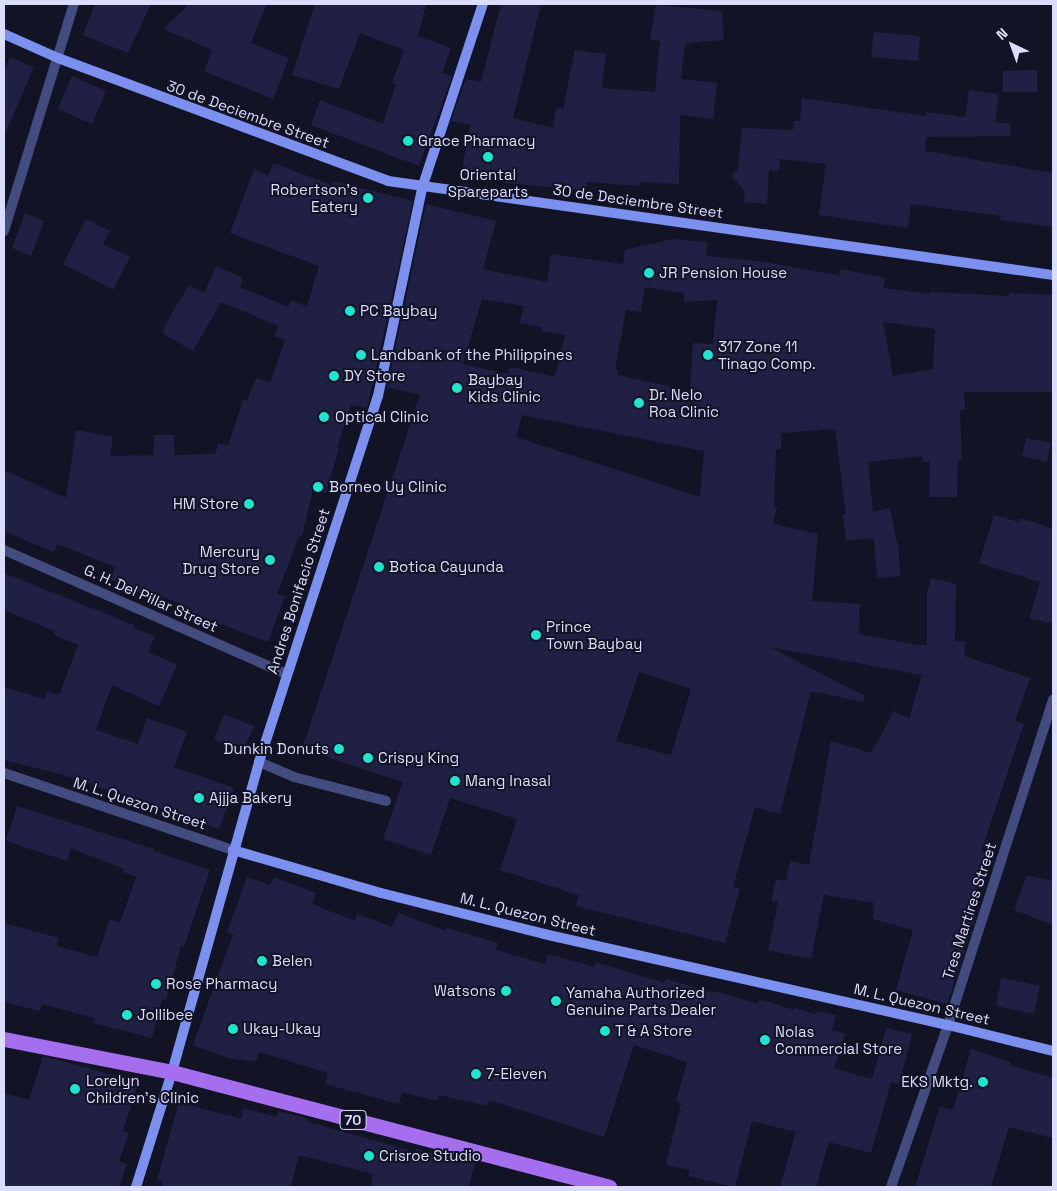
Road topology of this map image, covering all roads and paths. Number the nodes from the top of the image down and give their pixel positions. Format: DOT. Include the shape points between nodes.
graph roads {
  1 [pos="74,4"];
  2 [pos="483,4"];
  3 [pos="4,34"];
  4 [pos="58,58"];
  5 [pos="423,185"];
  6 [pos="4,231"];
  7 [pos="1053,275"];
  8 [pos="4,550"];
  9 [pos="286,674"];
  10 [pos="1053,700"];
  11 [pos="259,762"];
  12 [pos="4,773"];
  13 [pos="386,801"];
  14 [pos="233,850"];
  15 [pos="948,1025"];
  16 [pos="4,1039"];
  17 [pos="1053,1051"];
  18 [pos="172,1072"];
  19 [pos="136,1187"];
  20 [pos="610,1187"];
  21 [pos="891,1187"];
  1 -- 4 [label="street"];
  2 -- 5 [label="street, Andres Bonifacio Street"];
  3 -- 4 [label="street, 30 de Deciembre Street"];
  4 -- 5 [label="street, 30 de Deciembre Street" via="388,181"];
  4 -- 6 [label="street"];
  5 -- 7 [label="street, 30 de Deciembre Street"];
  5 -- 9 [label="street, Andres Bonifacio Street" via="378,396"];
  8 -- 9 [label="street, G. H. Del Pillar Street"];
  9 -- 11 [label="street, Andres Bonifacio Street"];
  10 -- 15 [label="street, Tres Martires Street"];
  11 -- 13 [label="street" via="294,777"];
  11 -- 14 [label="street, Andres Bonifacio Street"];
  12 -- 14 [label="street, M. L. Quezon Street"];
  14 -- 15 [label="street, M. L. Quezon Street" via="381,893 544,934"];
  14 -- 18 [label="street, Andres Bonifacio Street"];
  15 -- 17 [label="street, M. L. Quezon Street"];
  15 -- 21 [label="street, Tres Martires Street"];
  16 -- 18 [label="main road, 70"];
  18 -- 19 [label="street, Andres Bonifacio Street"];
  18 -- 20 [label="main road, 70"];
}
